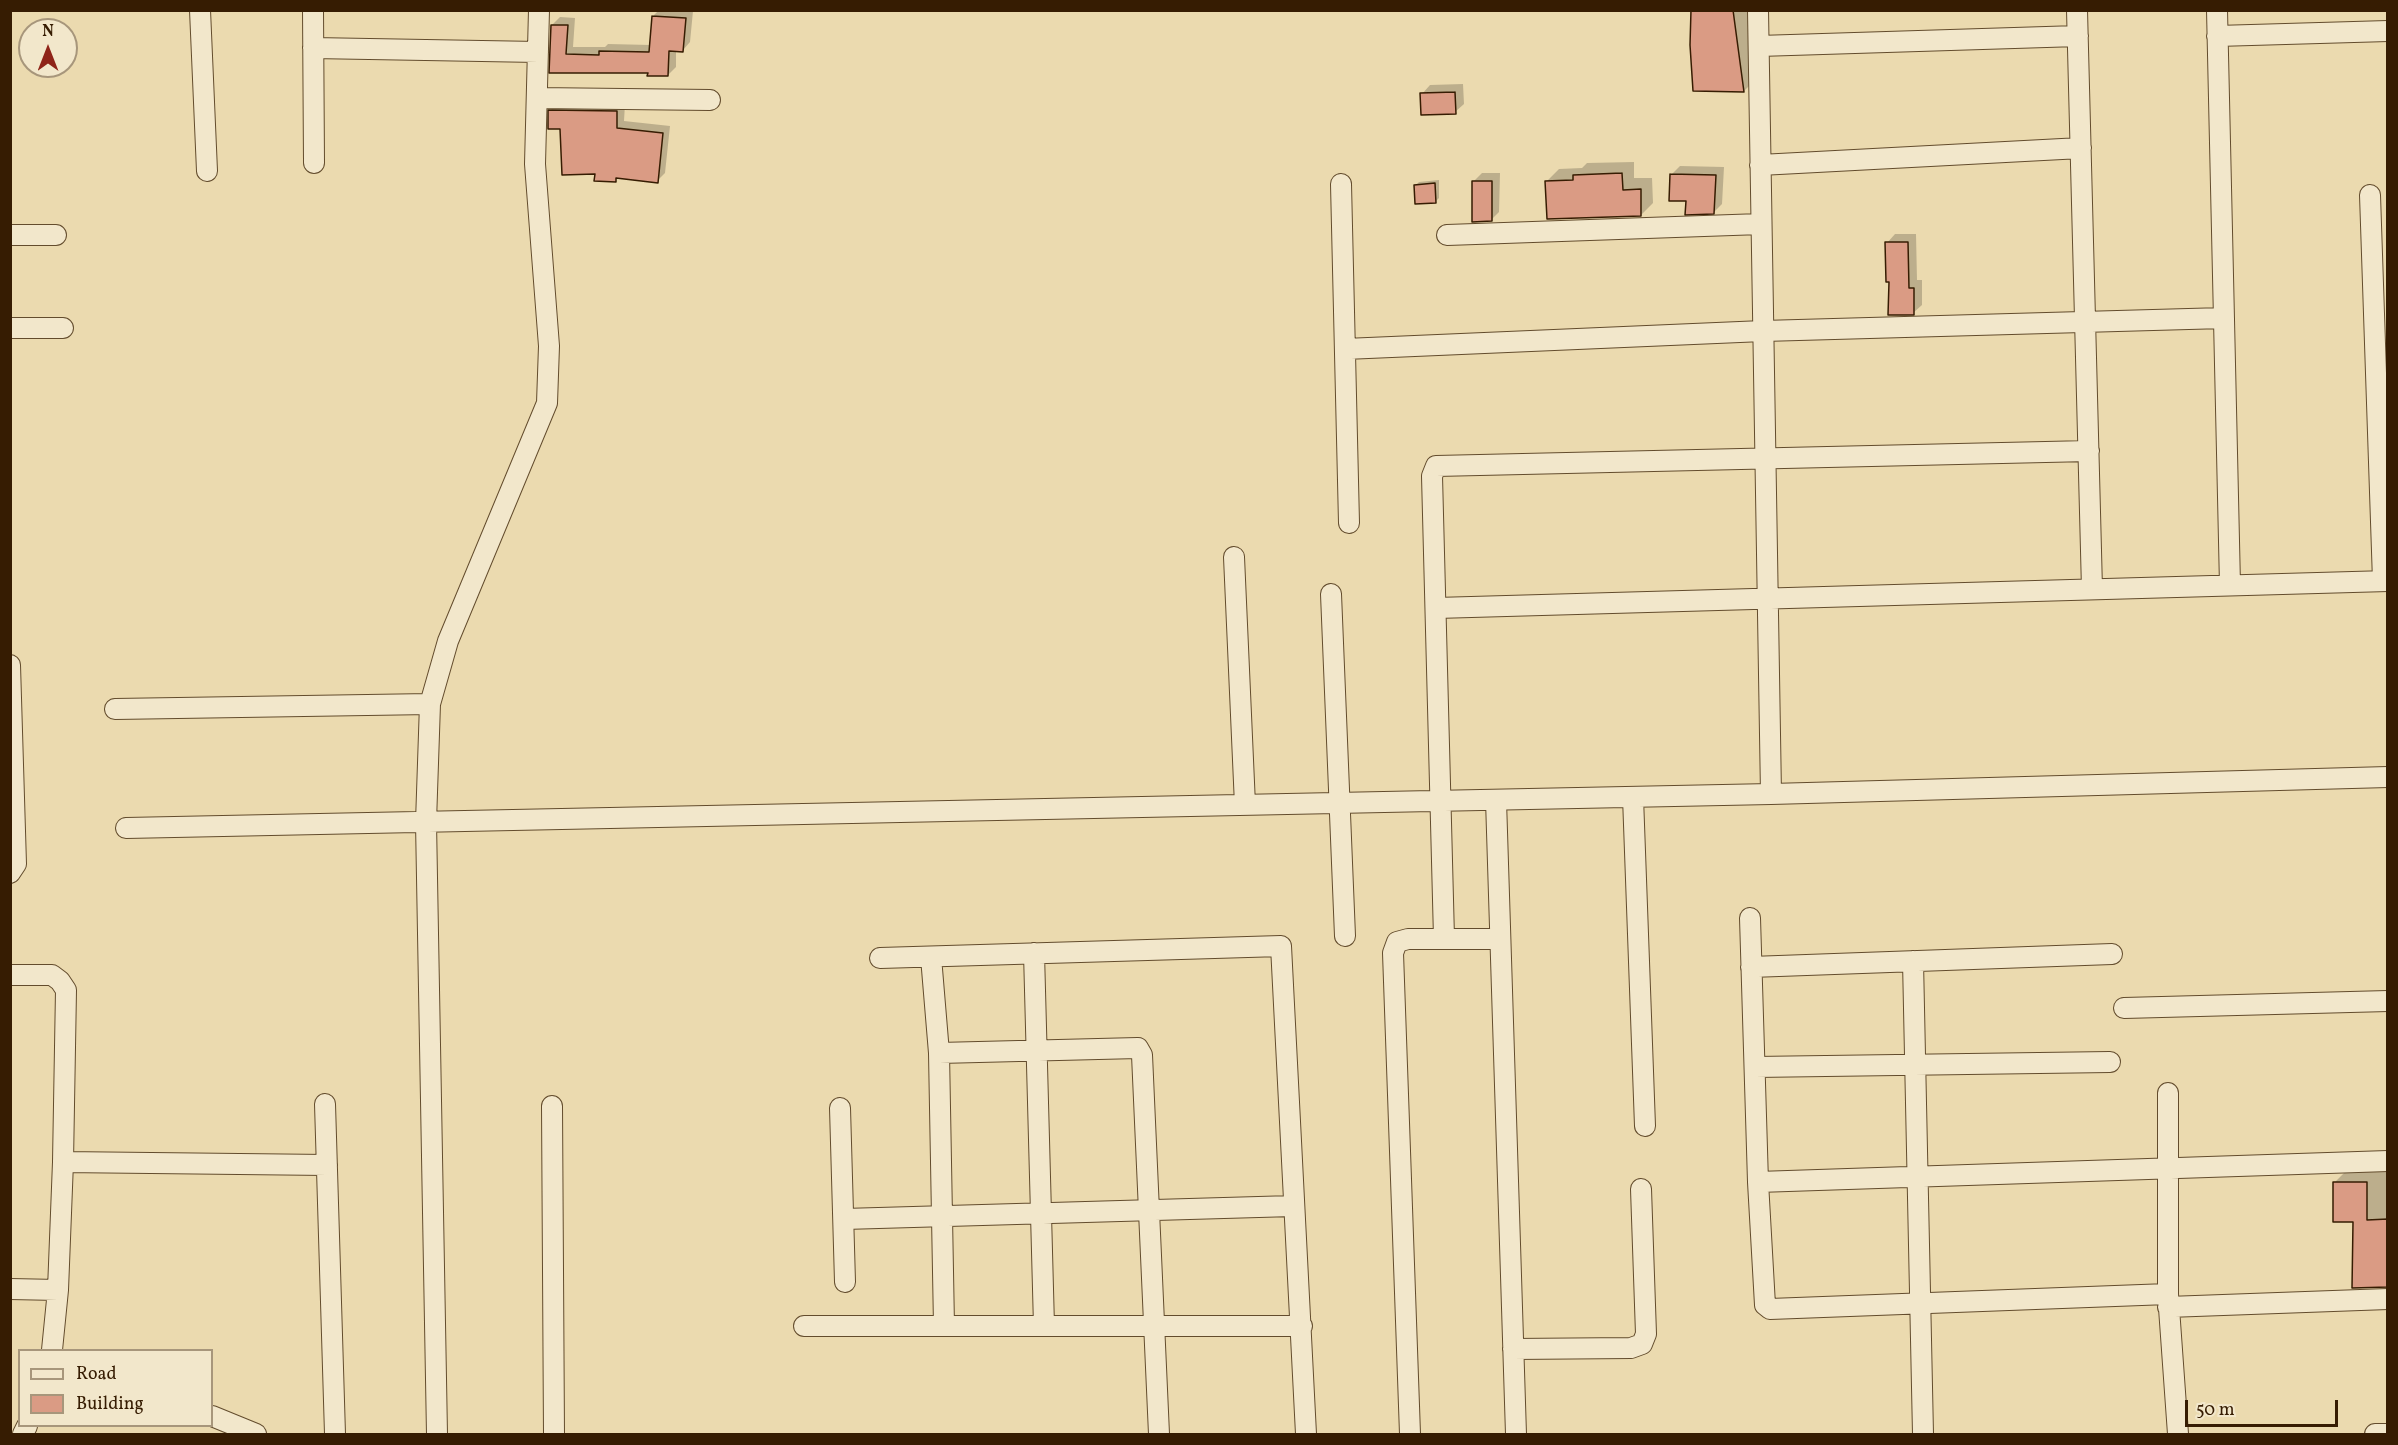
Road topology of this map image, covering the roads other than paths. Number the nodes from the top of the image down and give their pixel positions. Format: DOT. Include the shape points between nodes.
graph roads {
  1 [pos="200,10"];
  2 [pos="313,10"];
  3 [pos="539,10"];
  4 [pos="1758,10"];
  5 [pos="2077,10"];
  6 [pos="2217,10"];
  7 [pos="2388,31"];
  8 [pos="2078,36"];
  9 [pos="2217,36"];
  10 [pos="1758,46"];
  11 [pos="313,48"];
  12 [pos="538,52"];
  13 [pos="537,98"];
  14 [pos="710,100"];
  15 [pos="2081,148"];
  16 [pos="314,163"];
  17 [pos="1760,165"];
  18 [pos="207,171"];
  19 [pos="1341,184"];
  20 [pos="2370,195"];
  21 [pos="1761,224"];
  22 [pos="10,235"];
  23 [pos="56,235"];
  24 [pos="1447,235"];
  25 [pos="2224,318"];
  26 [pos="2085,322"];
  27 [pos="10,328"];
  28 [pos="63,328"];
  29 [pos="1763,331"];
  30 [pos="1345,349"];
  31 [pos="2089,451"];
  32 [pos="1764,458"];
  33 [pos="1349,523"];
  34 [pos="1233,557"];
  35 [pos="2385,581"];
  36 [pos="2230,585"];
  37 [pos="2092,589"];
  38 [pos="1331,594"];
  39 [pos="1766,599"];
  40 [pos="1436,608"];
  41 [pos="10,665"];
  42 [pos="430,704"];
  43 [pos="115,709"];
  44 [pos="11,718"];
  45 [pos="2388,777"];
  46 [pos="1771,794"];
  47 [pos="1633,797"];
  48 [pos="1496,800"];
  49 [pos="1441,801"];
  50 [pos="1340,803"];
  51 [pos="1245,805"];
  52 [pos="426,822"];
  53 [pos="126,828"];
  54 [pos="10,873"];
  55 [pos="1750,918"];
  56 [pos="1345,936"];
  57 [pos="1444,938"];
  58 [pos="1500,939"];
  59 [pos="1034,953"];
  60 [pos="2112,954"];
  61 [pos="931,957"];
  62 [pos="880,958"];
  63 [pos="1913,961"];
  64 [pos="1751,967"];
  65 [pos="10,975"];
  66 [pos="2388,1001"];
  67 [pos="2124,1008"];
  68 [pos="1036,1051"];
  69 [pos="939,1053"];
  70 [pos="2110,1062"];
  71 [pos="1915,1065"];
  72 [pos="1755,1067"];
  73 [pos="2168,1093"];
  74 [pos="325,1104"];
  75 [pos="552,1106"];
  76 [pos="840,1108"];
  77 [pos="1645,1126"];
  78 [pos="2388,1161"];
  79 [pos="63,1162"];
  80 [pos="327,1165"];
  81 [pos="2168,1168"];
  82 [pos="1917,1176"];
  83 [pos="1758,1182"];
  84 [pos="1641,1189"];
  85 [pos="1293,1206"];
  86 [pos="1147,1211"];
  87 [pos="1041,1213"];
  88 [pos="942,1215"];
  89 [pos="844,1219"];
  90 [pos="845,1282"];
  91 [pos="10,1289"];
  92 [pos="58,1290"];
  93 [pos="2388,1299"];
  94 [pos="2168,1300"];
  95 [pos="1920,1303"];
  96 [pos="804,1326"];
  97 [pos="945,1326"];
  98 [pos="1044,1326"];
  99 [pos="1153,1326"];
  100 [pos="1302,1326"];
  101 [pos="52,1349"];
  102 [pos="1513,1349"];
  103 [pos="213,1416"];
  104 [pos="256,1434"];
  105 [pos="335,1434"];
  106 [pos="437,1434"];
  107 [pos="554,1434"];
  108 [pos="1159,1434"];
  109 [pos="1306,1434"];
  110 [pos="1410,1434"];
  111 [pos="1516,1434"];
  112 [pos="1923,1434"];
  113 [pos="2178,1434"];
  114 [pos="2375,1434"];
  115 [pos="2388,1434"];
  1 -- 18 [label="street"];
  2 -- 11 [label="street"];
  3 -- 12 [label="street"];
  4 -- 10 [label="street"];
  5 -- 8 [label="street"];
  6 -- 9 [label="street"];
  7 -- 9 [label="street"];
  8 -- 10 [label="street"];
  8 -- 15 [label="street"];
  9 -- 25 [label="street"];
  10 -- 17 [label="street"];
  11 -- 12 [label="street"];
  11 -- 16 [label="street"];
  12 -- 13 [label="street"];
  13 -- 14 [label="street"];
  13 -- 42 [label="street" via="535,164 549,346 547,403 448,641"];
  15 -- 17 [label="street"];
  15 -- 26 [label="street"];
  17 -- 21 [label="street"];
  19 -- 30 [label="street"];
  20 -- 35 [label="street"];
  21 -- 24 [label="street"];
  21 -- 29 [label="street"];
  22 -- 23 [label="street"];
  25 -- 26 [label="street"];
  25 -- 36 [label="street"];
  26 -- 29 [label="street"];
  26 -- 31 [label="street"];
  27 -- 28 [label="street"];
  29 -- 30 [label="street"];
  29 -- 32 [label="street"];
  30 -- 33 [label="street"];
  31 -- 32 [label="street"];
  31 -- 37 [label="street"];
  32 -- 39 [label="street"];
  32 -- 40 [label="street" via="1436,466 1432,476"];
  34 -- 51 [label="street"];
  35 -- 36 [label="street"];
  36 -- 37 [label="street"];
  37 -- 39 [label="street"];
  38 -- 50 [label="street"];
  39 -- 40 [label="street"];
  39 -- 46 [label="street"];
  40 -- 49 [label="street"];
  41 -- 44 [label="street"];
  42 -- 43 [label="street"];
  42 -- 52 [label="street"];
  44 -- 54 [label="street" via="16,864"];
  45 -- 46 [label="street"];
  46 -- 47 [label="street"];
  47 -- 48 [label="street"];
  47 -- 77 [label="street"];
  48 -- 49 [label="street"];
  48 -- 58 [label="street"];
  49 -- 50 [label="street"];
  49 -- 57 [label="street"];
  50 -- 51 [label="street"];
  50 -- 56 [label="street"];
  51 -- 52 [label="street"];
  52 -- 53 [label="street"];
  52 -- 106 [label="street"];
  55 -- 64 [label="street"];
  57 -- 58 [label="street"];
  57 -- 110 [label="street" via="1397,942 1393,953"];
  58 -- 102 [label="street"];
  59 -- 61 [label="street"];
  59 -- 68 [label="street"];
  59 -- 85 [label="street" via="1281,946"];
  60 -- 63 [label="street"];
  61 -- 62 [label="street"];
  61 -- 69 [label="street"];
  63 -- 64 [label="street"];
  63 -- 71 [label="street"];
  64 -- 72 [label="street"];
  65 -- 79 [label="street" via="52,975 66,990"];
  66 -- 67 [label="street"];
  68 -- 69 [label="street"];
  68 -- 86 [label="street" via="1138,1048 1142,1056"];
  68 -- 87 [label="street"];
  69 -- 88 [label="street"];
  70 -- 71 [label="street"];
  71 -- 72 [label="street"];
  71 -- 82 [label="street"];
  72 -- 83 [label="street"];
  73 -- 81 [label="street"];
  74 -- 80 [label="street"];
  75 -- 107 [label="street"];
  76 -- 89 [label="street"];
  78 -- 81 [label="street"];
  79 -- 80 [label="street"];
  79 -- 92 [label="street"];
  80 -- 105 [label="street"];
  81 -- 82 [label="street"];
  81 -- 94 [label="street"];
  82 -- 83 [label="street"];
  82 -- 95 [label="street"];
  83 -- 95 [label="street" via="1763,1295 1770,1309"];
  84 -- 102 [label="street" via="1646,1334 1642,1344 1631,1348"];
  85 -- 86 [label="street"];
  85 -- 100 [label="street"];
  86 -- 87 [label="street"];
  86 -- 99 [label="street"];
  87 -- 88 [label="street"];
  87 -- 98 [label="street"];
  88 -- 89 [label="street"];
  88 -- 97 [label="street"];
  89 -- 90 [label="street"];
  91 -- 92 [label="street"];
  92 -- 101 [label="street"];
  93 -- 94 [label="street"];
  94 -- 95 [label="street"];
  94 -- 113 [label="street"];
  95 -- 112 [label="street"];
  96 -- 97 [label="street"];
  97 -- 98 [label="street"];
  98 -- 99 [label="street"];
  99 -- 100 [label="street"];
  99 -- 108 [label="street"];
  100 -- 109 [label="street"];
  102 -- 111 [label="street"];
  103 -- 104 [label="street"];
  114 -- 115 [label="street"];
}
